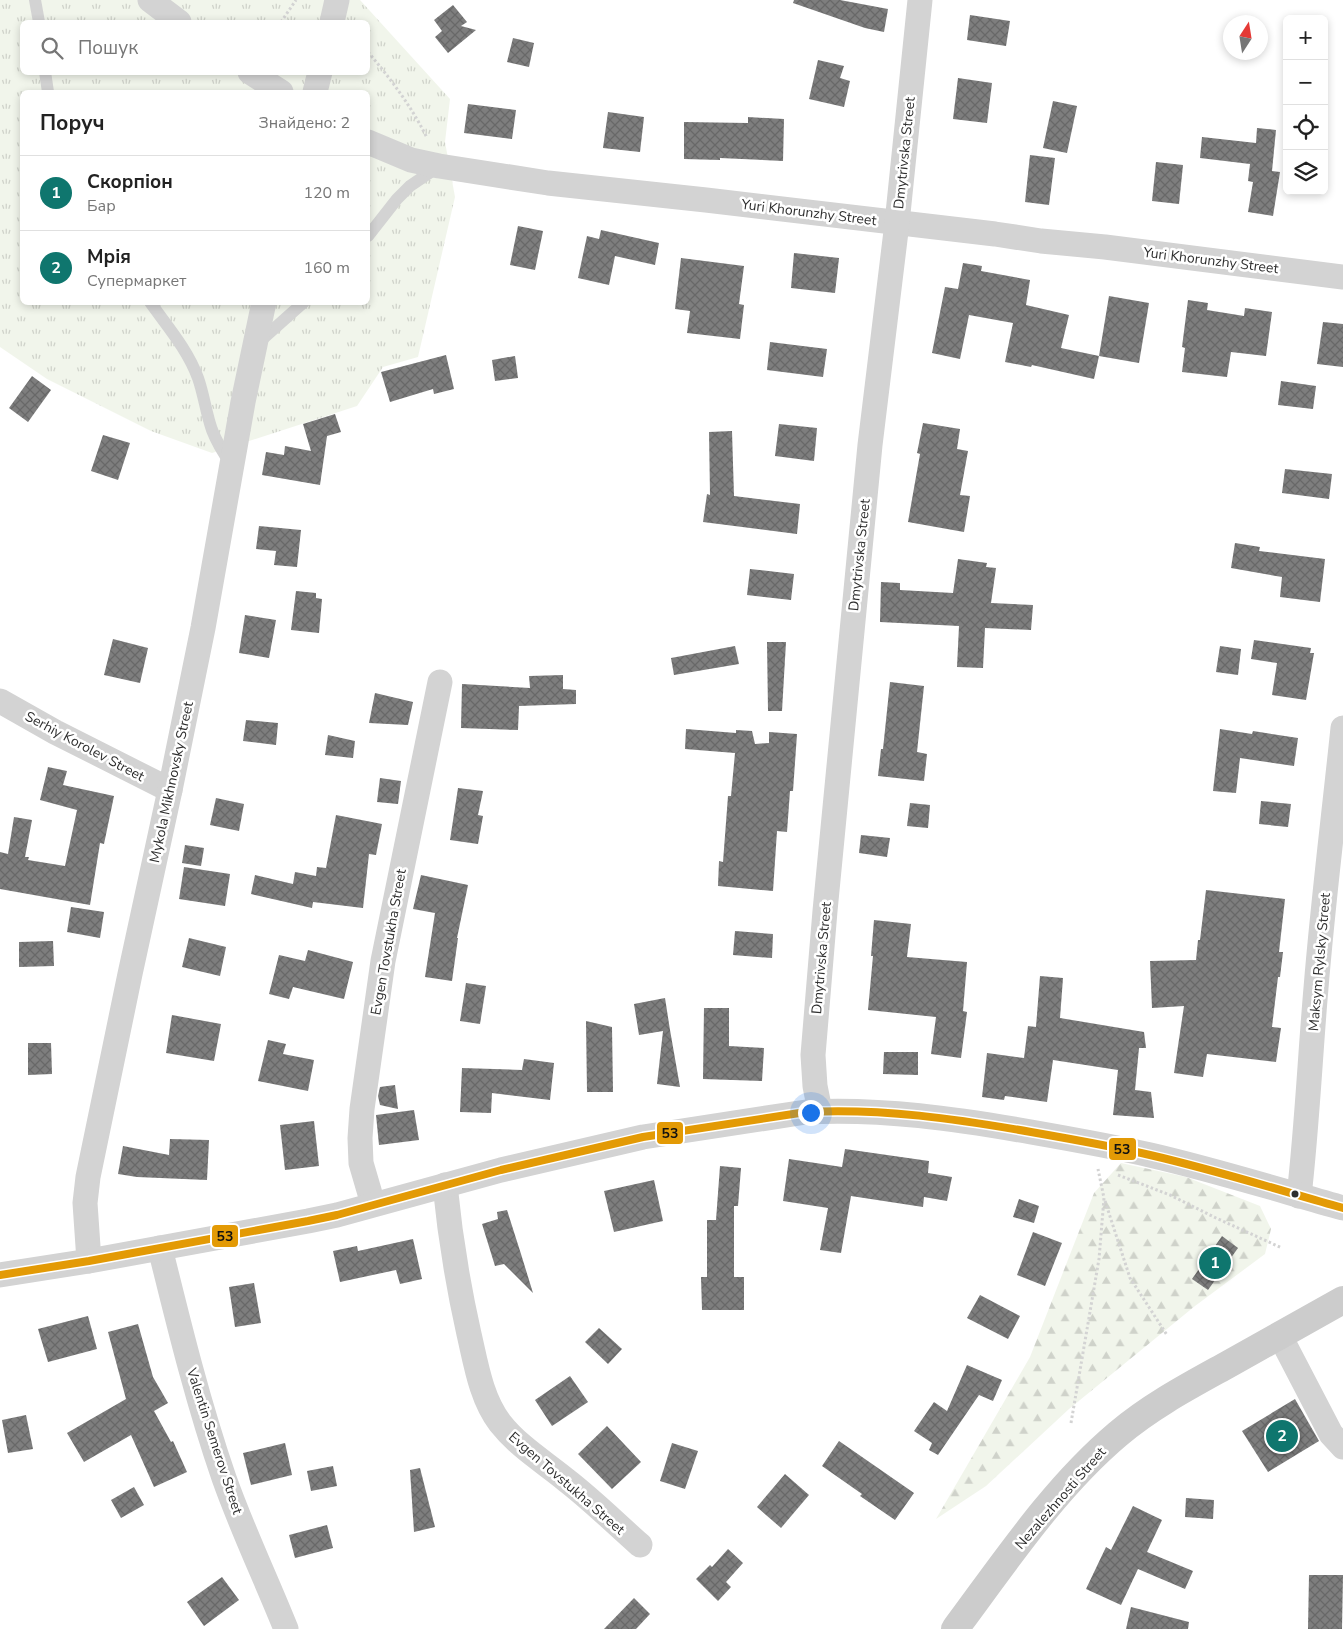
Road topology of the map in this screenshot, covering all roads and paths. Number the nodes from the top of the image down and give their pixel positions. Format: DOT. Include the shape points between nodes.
graph roads {
  1 [pos="35,0"];
  2 [pos="150,0"];
  3 [pos="296,0"];
  4 [pos="337,0"];
  5 [pos="920,0"];
  6 [pos="39,20"];
  7 [pos="176,20"];
  8 [pos="282,20"];
  9 [pos="332,20"];
  10 [pos="370,55"];
  11 [pos="45,75"];
  12 [pos="255,75"];
  13 [pos="319,75"];
  14 [pos="48,90"];
  15 [pos="278,90"];
  16 [pos="316,90"];
  17 [pos="370,143"];
  18 [pos="439,166"];
  19 [pos="896,223"];
  20 [pos="370,233"];
  21 [pos="1343,277"];
  22 [pos="152,305"];
  23 [pos="263,305"];
  24 [pos="301,305"];
  25 [pos="254,346"];
  26 [pos="231,464"];
  27 [pos="440,682"];
  28 [pos="0,701"];
  29 [pos="1343,728"];
  30 [pos="170,790"];
  31 [pos="820,1111"];
  32 [pos="1113,1147"];
  33 [pos="1098,1170"];
  34 [pos="1105,1172"];
  35 [pos="1112,1174"];
  36 [pos="445,1185"];
  37 [pos="1299,1196"];
  38 [pos="1104,1198"];
  39 [pos="373,1204"];
  40 [pos="1343,1208"];
  41 [pos="160,1248"];
  42 [pos="1282,1248"];
  43 [pos="89,1261"];
  44 [pos="0,1275"];
  45 [pos="1343,1300"];
  46 [pos="1167,1335"];
  47 [pos="1280,1336"];
  48 [pos="1071,1423"];
  49 [pos="1343,1447"];
  50 [pos="640,1546"];
  51 [pos="280,1627"];
  52 [pos="955,1629"];
  1 -- 6 [label="lane"];
  2 -- 7 [label="street"];
  3 -- 8 [label="path"];
  4 -- 9 [label="street"];
  5 -- 19 [label="street, Dmytrivska Street"];
  10 -- 18 [label="path" via="415,117"];
  11 -- 14 [label="lane"];
  12 -- 15 [label="street"];
  13 -- 16 [label="street"];
  17 -- 18 [label="street, Yuri Khorunzhy Street" via="411,160"];
  18 -- 19 [label="street, Yuri Khorunzhy Street" via="548,183"];
  18 -- 20 [label="lane" via="410,186"];
  19 -- 21 [label="street, Yuri Khorunzhy Street"];
  19 -- 31 [label="street, Dmytrivska Street" via="869,455 825,911 813,1055"];
  22 -- 26 [label="lane" via="187,354 198,378 212,431"];
  23 -- 25 [label="street, Mykola Mikhnovsky Street"];
  24 -- 25 [label="lane"];
  25 -- 26 [label="street, Mykola Mikhnovsky Street"];
  26 -- 30 [label="street, Mykola Mikhnovsky Street" via="203,628"];
  27 -- 39 [label="street, Evgen Tovstukha Street" via="383,961 362,1116 361,1162"];
  28 -- 30 [label="street, Serhiy Korolev Street"];
  29 -- 37 [label="street, Maksym Rylsky Street" via="1323,907"];
  30 -- 43 [label="street, Mykola Mikhnovsky Street" via="85,1193"];
  31 -- 32 [label="street" via="946,1118"];
  31 -- 36 [label="street" via="643,1137"];
  32 -- 33 [label="path"];
  32 -- 37 [label="street"];
  33 -- 34 [label="path"];
  33 -- 38 [label="path"];
  35 -- 42 [label="path" via="1170,1195"];
  36 -- 39 [label="street"];
  36 -- 50 [label="street, Evgen Tovstukha Street" via="450,1238 461,1296 479,1374 494,1414 520,1444 582,1493"];
  37 -- 40 [label="street"];
  38 -- 46 [label="path" via="1130,1278"];
  38 -- 48 [label="path" via="1099,1259"];
  39 -- 41 [label="street" via="277,1228"];
  41 -- 43 [label="street"];
  41 -- 51 [label="street, Valentin Semerov Street" via="187,1355 224,1478"];
  43 -- 44 [label="street"];
  45 -- 47 [label="main road, Nezalezhnosti Street"];
  47 -- 49 [label="street" via="1331,1434"];
  47 -- 52 [label="main road, Nezalezhnosti Street" via="1166,1400 1113,1439 1048,1508"];
}
